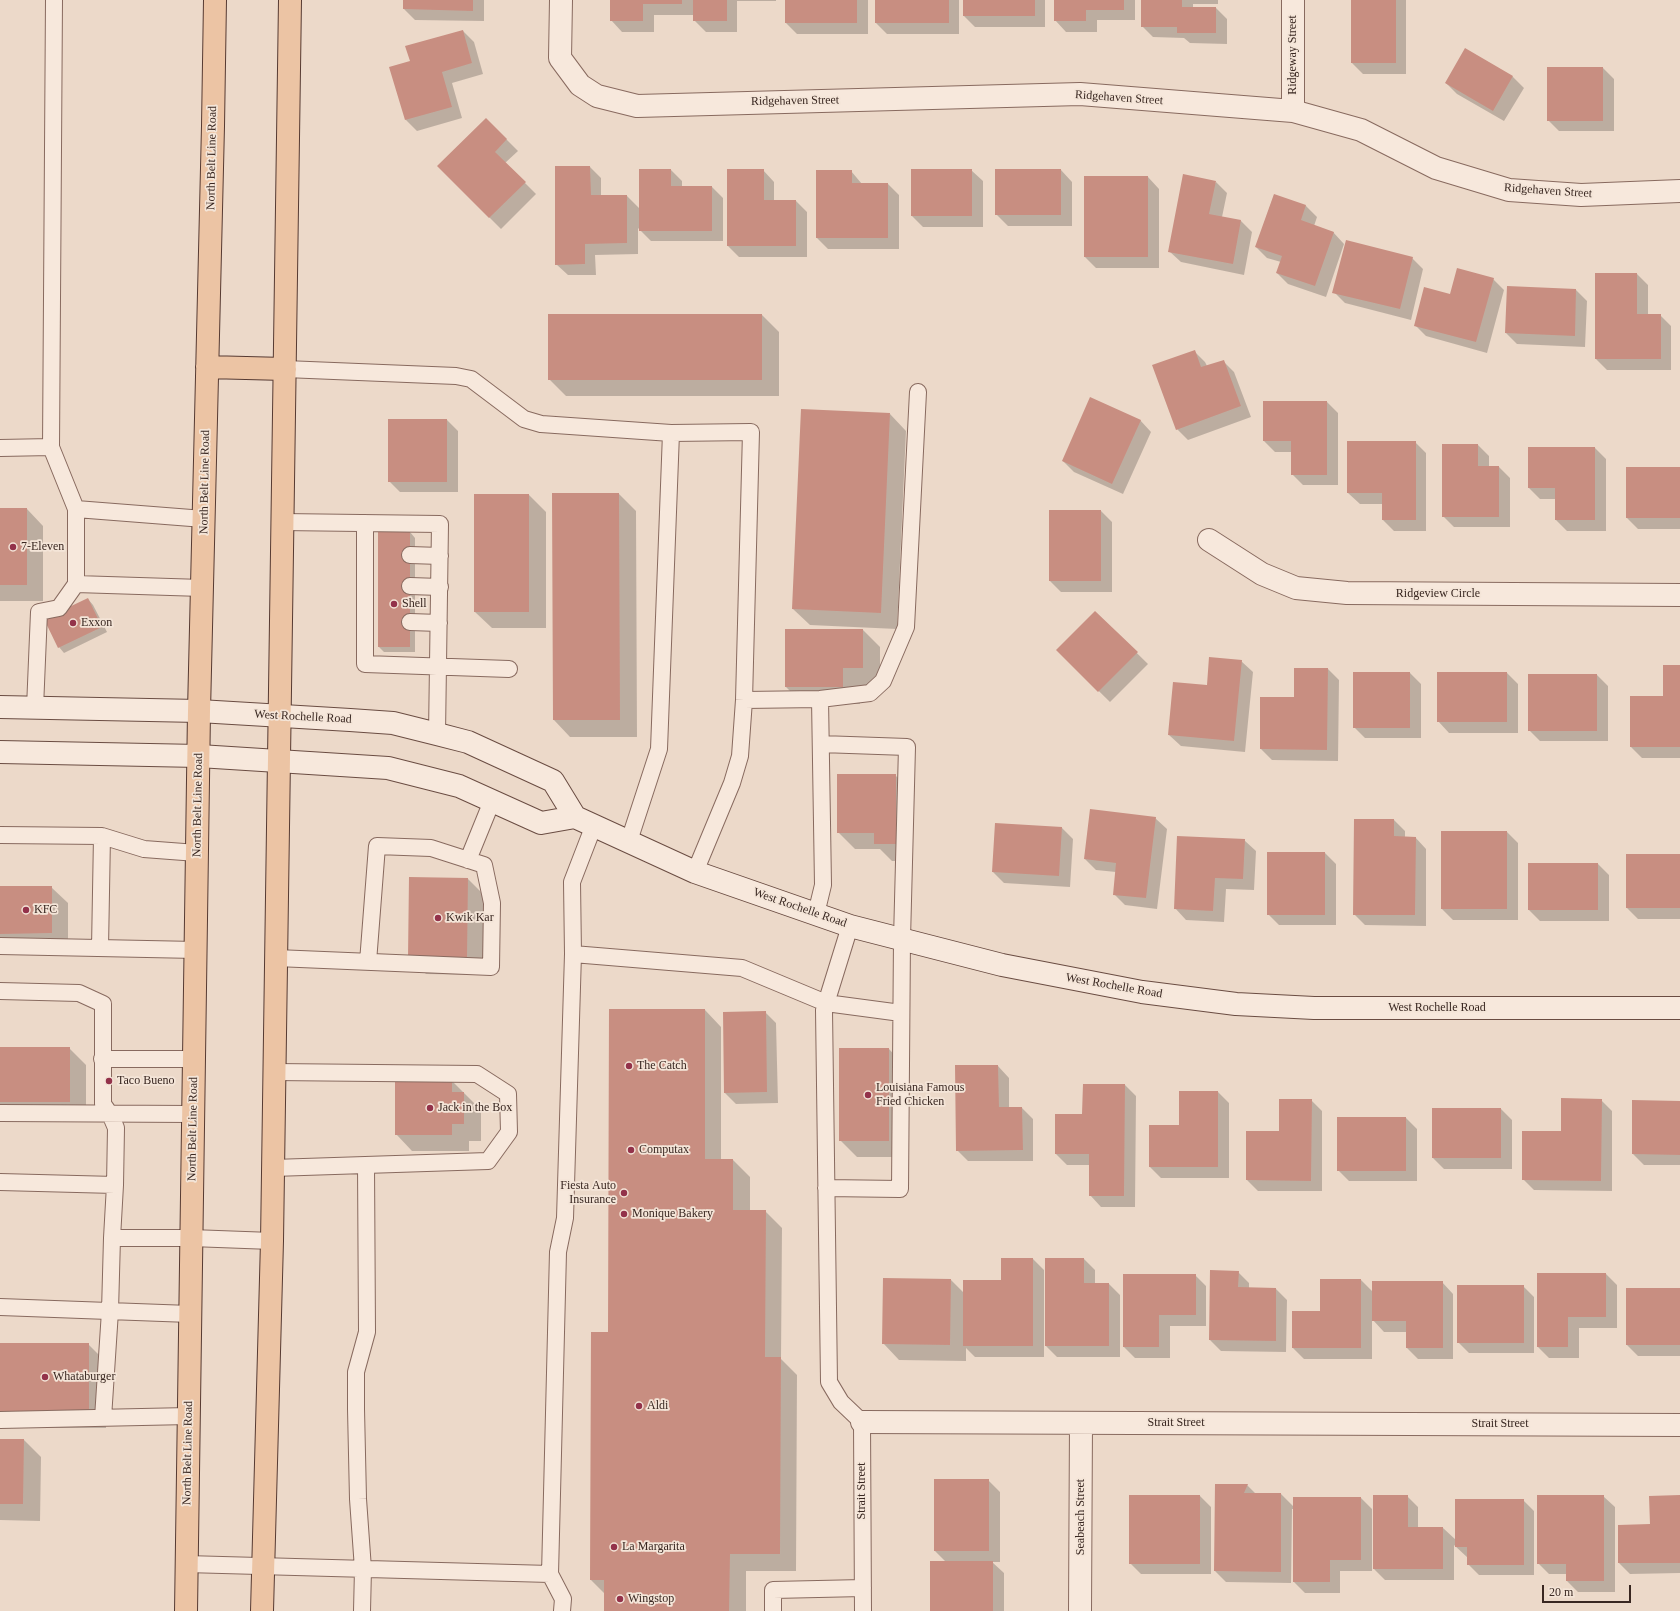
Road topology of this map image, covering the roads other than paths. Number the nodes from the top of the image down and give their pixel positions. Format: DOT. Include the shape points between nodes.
graph roads {
  1 [pos="54,0"];
  2 [pos="215,0"];
  3 [pos="290,0"];
  4 [pos="561,0"];
  5 [pos="1293,0"];
  6 [pos="1293,111"];
  7 [pos="1680,191"];
  8 [pos="207,367"];
  9 [pos="284,369"];
  10 [pos="918,392"];
  11 [pos="671,433"];
  12 [pos="51,447"];
  13 [pos="0,448"];
  14 [pos="76,509"];
  15 [pos="204,519"];
  16 [pos="282,522"];
  17 [pos="365,523"];
  18 [pos="1209,540"];
  19 [pos="410,555"];
  20 [pos="440,556"];
  21 [pos="76,584"];
  22 [pos="410,586"];
  23 [pos="440,587"];
  24 [pos="202,588"];
  25 [pos="1680,594"];
  26 [pos="410,622"];
  27 [pos="439,623"];
  28 [pos="438,666"];
  29 [pos="508,669"];
  30 [pos="820,699"];
  31 [pos="744,700"];
  32 [pos="0,707"];
  33 [pos="35,708"];
  34 [pos="199,711"];
  35 [pos="280,716"];
  36 [pos="437,734"];
  37 [pos="821,744"];
  38 [pos="0,752"];
  39 [pos="199,756"];
  40 [pos="279,761"];
  41 [pos="492,801"];
  42 [pos="585,821"];
  43 [pos="0,835"];
  44 [pos="102,836"];
  45 [pos="629,841"];
  46 [pos="197,853"];
  47 [pos="468,860"];
  48 [pos="695,872"];
  49 [pos="816,914"];
  50 [pos="850,926"];
  51 [pos="902,939"];
  52 [pos="0,946"];
  53 [pos="100,948"];
  54 [pos="196,950"];
  55 [pos="572,954"];
  56 [pos="276,958"];
  57 [pos="368,962"];
  58 [pos="0,991"];
  59 [pos="826,1003"];
  60 [pos="1680,1008"];
  61 [pos="901,1013"];
  62 [pos="102,1058"];
  63 [pos="194,1059"];
  64 [pos="274,1072"];
  65 [pos="0,1113"];
  66 [pos="110,1114"];
  67 [pos="193,1114"];
  68 [pos="366,1165"];
  69 [pos="273,1168"];
  70 [pos="0,1182"];
  71 [pos="115,1184"];
  72 [pos="826,1188"];
  73 [pos="112,1238"];
  74 [pos="191,1238"];
  75 [pos="272,1241"];
  76 [pos="0,1307"];
  77 [pos="110,1310"];
  78 [pos="190,1314"];
  79 [pos="189,1416"];
  80 [pos="103,1418"];
  81 [pos="0,1420"];
  82 [pos="862,1422"];
  83 [pos="1081,1423"];
  84 [pos="1680,1425"];
  85 [pos="186,1564"];
  86 [pos="264,1566"];
  87 [pos="363,1569"];
  88 [pos="550,1574"];
  89 [pos="863,1588"];
  90 [pos="186,1611"];
  91 [pos="262,1611"];
  92 [pos="362,1611"];
  93 [pos="562,1611"];
  94 [pos="773,1611"];
  95 [pos="863,1611"];
  96 [pos="1080,1611"];
  1 -- 12 [label="lane"];
  2 -- 8 [label="main road, North Belt Line Road"];
  3 -- 9 [label="main road"];
  4 -- 6 [label="street, Ridgehaven Street" via="560,58 580,85 597,96 637,106 1080,94"];
  5 -- 6 [label="street, Ridgeway Street"];
  6 -- 7 [label="street, Ridgehaven Street" via="1361,130 1436,168 1509,190 1581,195"];
  8 -- 9 [label="main road"];
  8 -- 15 [label="main road, North Belt Line Road"];
  9 -- 11 [label="lane" via="456,376 471,379 524,419 541,424"];
  9 -- 16 [label="main road"];
  10 -- 30 [label="lane" via="906,627 883,681 870,693"];
  11 -- 31 [label="lane" via="751,432"];
  11 -- 45 [label="lane" via="659,749"];
  12 -- 13 [label="lane"];
  12 -- 14 [label="lane"];
  14 -- 15 [label="lane"];
  14 -- 21 [label="lane"];
  15 -- 24 [label="main road, North Belt Line Road"];
  16 -- 17 [label="lane"];
  16 -- 35 [label="main road"];
  17 -- 20 [label="lane" via="440,524"];
  17 -- 28 [label="lane" via="372,555 372,621 365,664"];
  18 -- 25 [label="street, Ridgeview Circle" via="1262,574 1296,588 1347,593"];
  19 -- 20 [label="lane"];
  20 -- 23 [label="lane"];
  21 -- 24 [label="lane"];
  21 -- 33 [label="lane" via="59,608 39,612"];
  22 -- 23 [label="lane"];
  23 -- 27 [label="lane"];
  24 -- 34 [label="main road, North Belt Line Road"];
  26 -- 27 [label="lane"];
  27 -- 28 [label="lane"];
  28 -- 29 [label="lane"];
  28 -- 36 [label="lane"];
  30 -- 31 [label="lane"];
  30 -- 37 [label="lane"];
  31 -- 48 [label="lane" via="740,756 732,783"];
  32 -- 33 [label="street, West Rochelle Road"];
  33 -- 34 [label="street, West Rochelle Road"];
  34 -- 35 [label="street, West Rochelle Road"];
  34 -- 39 [label="main road, North Belt Line Road"];
  35 -- 36 [label="street, West Rochelle Road" via="393,723"];
  35 -- 40 [label="main road"];
  36 -- 42 [label="street, West Rochelle Road" via="468,742 553,781"];
  37 -- 49 [label="lane" via="823,885"];
  37 -- 51 [label="lane" via="907,747"];
  38 -- 39 [label="street"];
  39 -- 40 [label="street"];
  39 -- 46 [label="main road, North Belt Line Road"];
  40 -- 41 [label="street" via="388,768 459,786"];
  40 -- 56 [label="main road"];
  41 -- 42 [label="street" via="541,823"];
  41 -- 47 [label="lane"];
  42 -- 45 [label="street, West Rochelle Road"];
  42 -- 55 [label="lane" via="572,882"];
  43 -- 44 [label="lane"];
  44 -- 46 [label="lane" via="144,849"];
  44 -- 53 [label="lane"];
  45 -- 48 [label="street, West Rochelle Road"];
  46 -- 54 [label="main road, North Belt Line Road"];
  47 -- 57 [label="lane" via="431,848 377,846"];
  47 -- 57 [label="lane" via="484,865 486,872 492,903 491,967"];
  48 -- 49 [label="street, West Rochelle Road"];
  49 -- 50 [label="street, West Rochelle Road"];
  50 -- 51 [label="street, West Rochelle Road"];
  50 -- 59 [label="lane"];
  51 -- 60 [label="street, West Rochelle Road" via="1002,966 1142,992 1236,1004 1314,1008"];
  51 -- 61 [label="lane"];
  52 -- 53 [label="lane"];
  53 -- 54 [label="lane"];
  54 -- 63 [label="main road, North Belt Line Road"];
  55 -- 59 [label="lane" via="742,968"];
  55 -- 88 [label="lane" via="565,1218 558,1252"];
  56 -- 57 [label="lane"];
  56 -- 64 [label="main road"];
  58 -- 62 [label="lane" via="79,993 103,1004"];
  59 -- 61 [label="lane"];
  59 -- 72 [label="lane"];
  61 -- 72 [label="lane" via="900,1189"];
  62 -- 63 [label="lane"];
  62 -- 66 [label="lane" via="103,1104"];
  63 -- 67 [label="main road, North Belt Line Road"];
  64 -- 68 [label="lane" via="477,1074 508,1094 509,1132 488,1161"];
  64 -- 69 [label="main road"];
  65 -- 66 [label="lane"];
  66 -- 67 [label="lane"];
  66 -- 71 [label="lane" via="116,1128"];
  67 -- 74 [label="main road, North Belt Line Road"];
  68 -- 69 [label="lane"];
  68 -- 87 [label="lane" via="367,1332 356,1372 358,1499"];
  69 -- 75 [label="main road"];
  70 -- 71 [label="lane"];
  71 -- 73 [label="lane"];
  72 -- 82 [label="lane" via="829,1382 840,1402"];
  73 -- 74 [label="lane"];
  73 -- 77 [label="lane"];
  74 -- 75 [label="lane"];
  74 -- 78 [label="main road, North Belt Line Road"];
  75 -- 86 [label="main road"];
  76 -- 77 [label="lane"];
  77 -- 78 [label="lane"];
  77 -- 80 [label="lane"];
  78 -- 79 [label="main road, North Belt Line Road"];
  79 -- 80 [label="lane"];
  79 -- 85 [label="main road, North Belt Line Road"];
  80 -- 81 [label="lane"];
  82 -- 83 [label="street, Strait Street"];
  82 -- 89 [label="lane, Strait Street"];
  83 -- 84 [label="street, Strait Street"];
  83 -- 96 [label="street, Seabeach Street"];
  85 -- 86 [label="lane"];
  85 -- 90 [label="main road, North Belt Line Road"];
  86 -- 87 [label="lane"];
  86 -- 91 [label="main road"];
  87 -- 88 [label="lane"];
  87 -- 92 [label="lane"];
  88 -- 93 [label="lane" via="562,1600"];
  89 -- 94 [label="lane" via="773,1590"];
  89 -- 95 [label="lane, Strait Street"];
}
